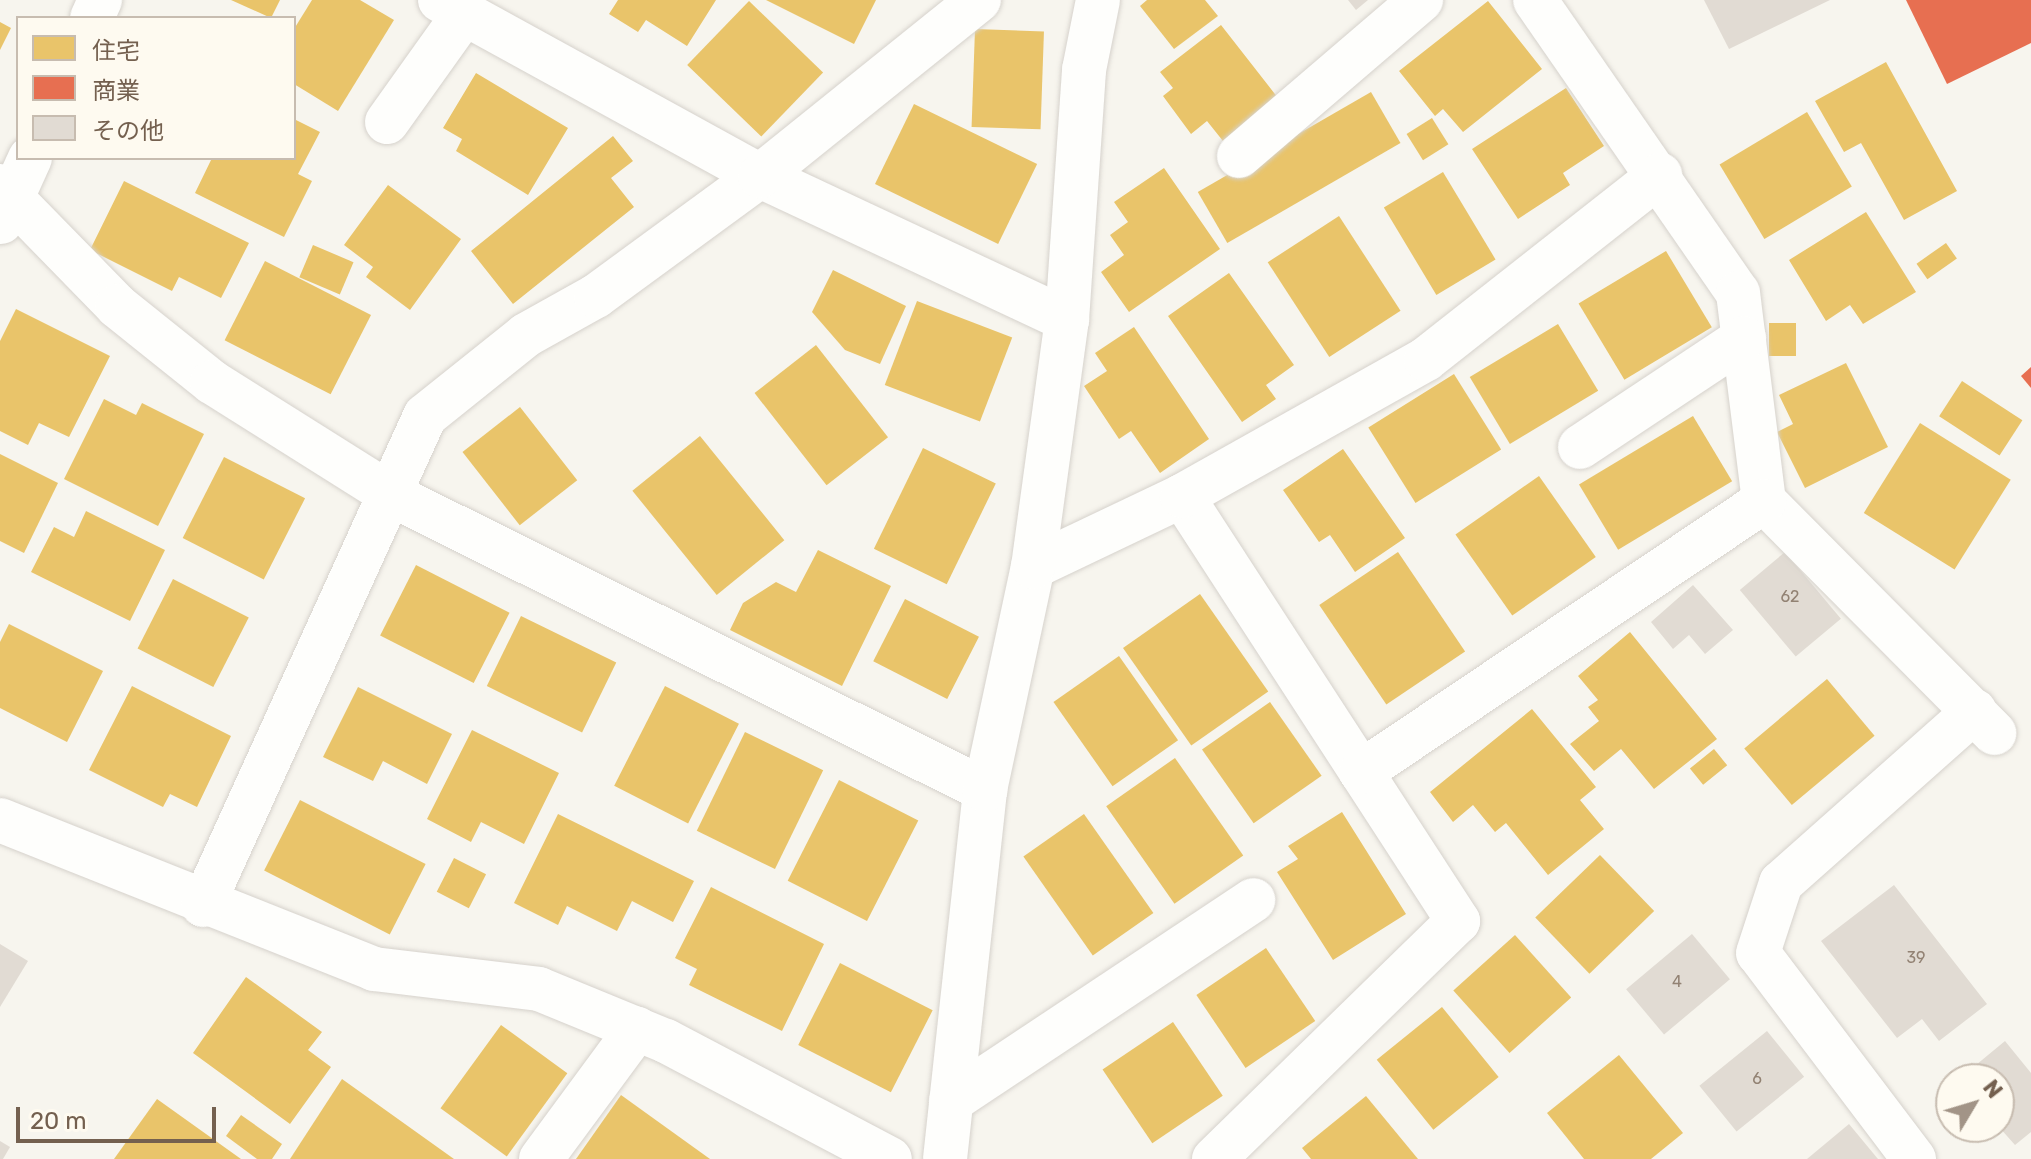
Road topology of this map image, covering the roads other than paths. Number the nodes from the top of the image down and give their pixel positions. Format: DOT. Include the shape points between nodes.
graph roads {
  1 [pos="979,0"];
  2 [pos="1098,0"];
  3 [pos="1421,0"];
  4 [pos="1535,0"];
  5 [pos="452,7"];
  6 [pos="387,122"];
  7 [pos="1239,156"];
  8 [pos="29,160"];
  9 [pos="1660,175"];
  10 [pos="760,176"];
  11 [pos="4,203"];
  12 [pos="1067,320"];
  13 [pos="1744,338"];
  14 [pos="1580,447"];
  15 [pos="390,494"];
  16 [pos="1182,496"];
  17 [pos="1764,501"];
  18 [pos="1033,567"];
  19 [pos="1361,772"];
  20 [pos="985,790"];
  21 [pos="0,820"];
  22 [pos="1253,900"];
  23 [pos="203,905"];
  24 [pos="637,1029"];
  25 [pos="951,1101"];
  26 [pos="541,1159"];
  27 [pos="890,1159"];
  28 [pos="945,1159"];
  29 [pos="1214,1159"];
  30 [pos="1914,1159"];
  1 -- 10 [label="street"];
  2 -- 12 [label="street" via="1084,70"];
  3 -- 7 [label="street"];
  4 -- 9 [label="street"];
  5 -- 6 [label="street"];
  5 -- 10 [label="street"];
  8 -- 11 [label="street"];
  9 -- 13 [label="street" via="1738,293"];
  9 -- 16 [label="street" via="1426,359"];
  10 -- 12 [label="street"];
  10 -- 15 [label="street" via="596,296 526,335 425,416"];
  11 -- 15 [label="street" via="117,306 212,382"];
  12 -- 18 [label="street"];
  13 -- 14 [label="street"];
  13 -- 17 [label="street"];
  15 -- 20 [label="street"];
  15 -- 23 [label="street"];
  16 -- 18 [label="street"];
  16 -- 19 [label="street"];
  17 -- 19 [label="street"];
  17 -- 30 [label="street" via="1985,722 1781,883 1758,953"];
  18 -- 20 [label="street"];
  19 -- 29 [label="street" via="1458,921"];
  20 -- 25 [label="street"];
  21 -- 23 [label="street"];
  22 -- 25 [label="street"];
  23 -- 24 [label="street" via="374,969 539,989"];
  24 -- 26 [label="street"];
  24 -- 27 [label="street"];
  25 -- 28 [label="street"];
}
